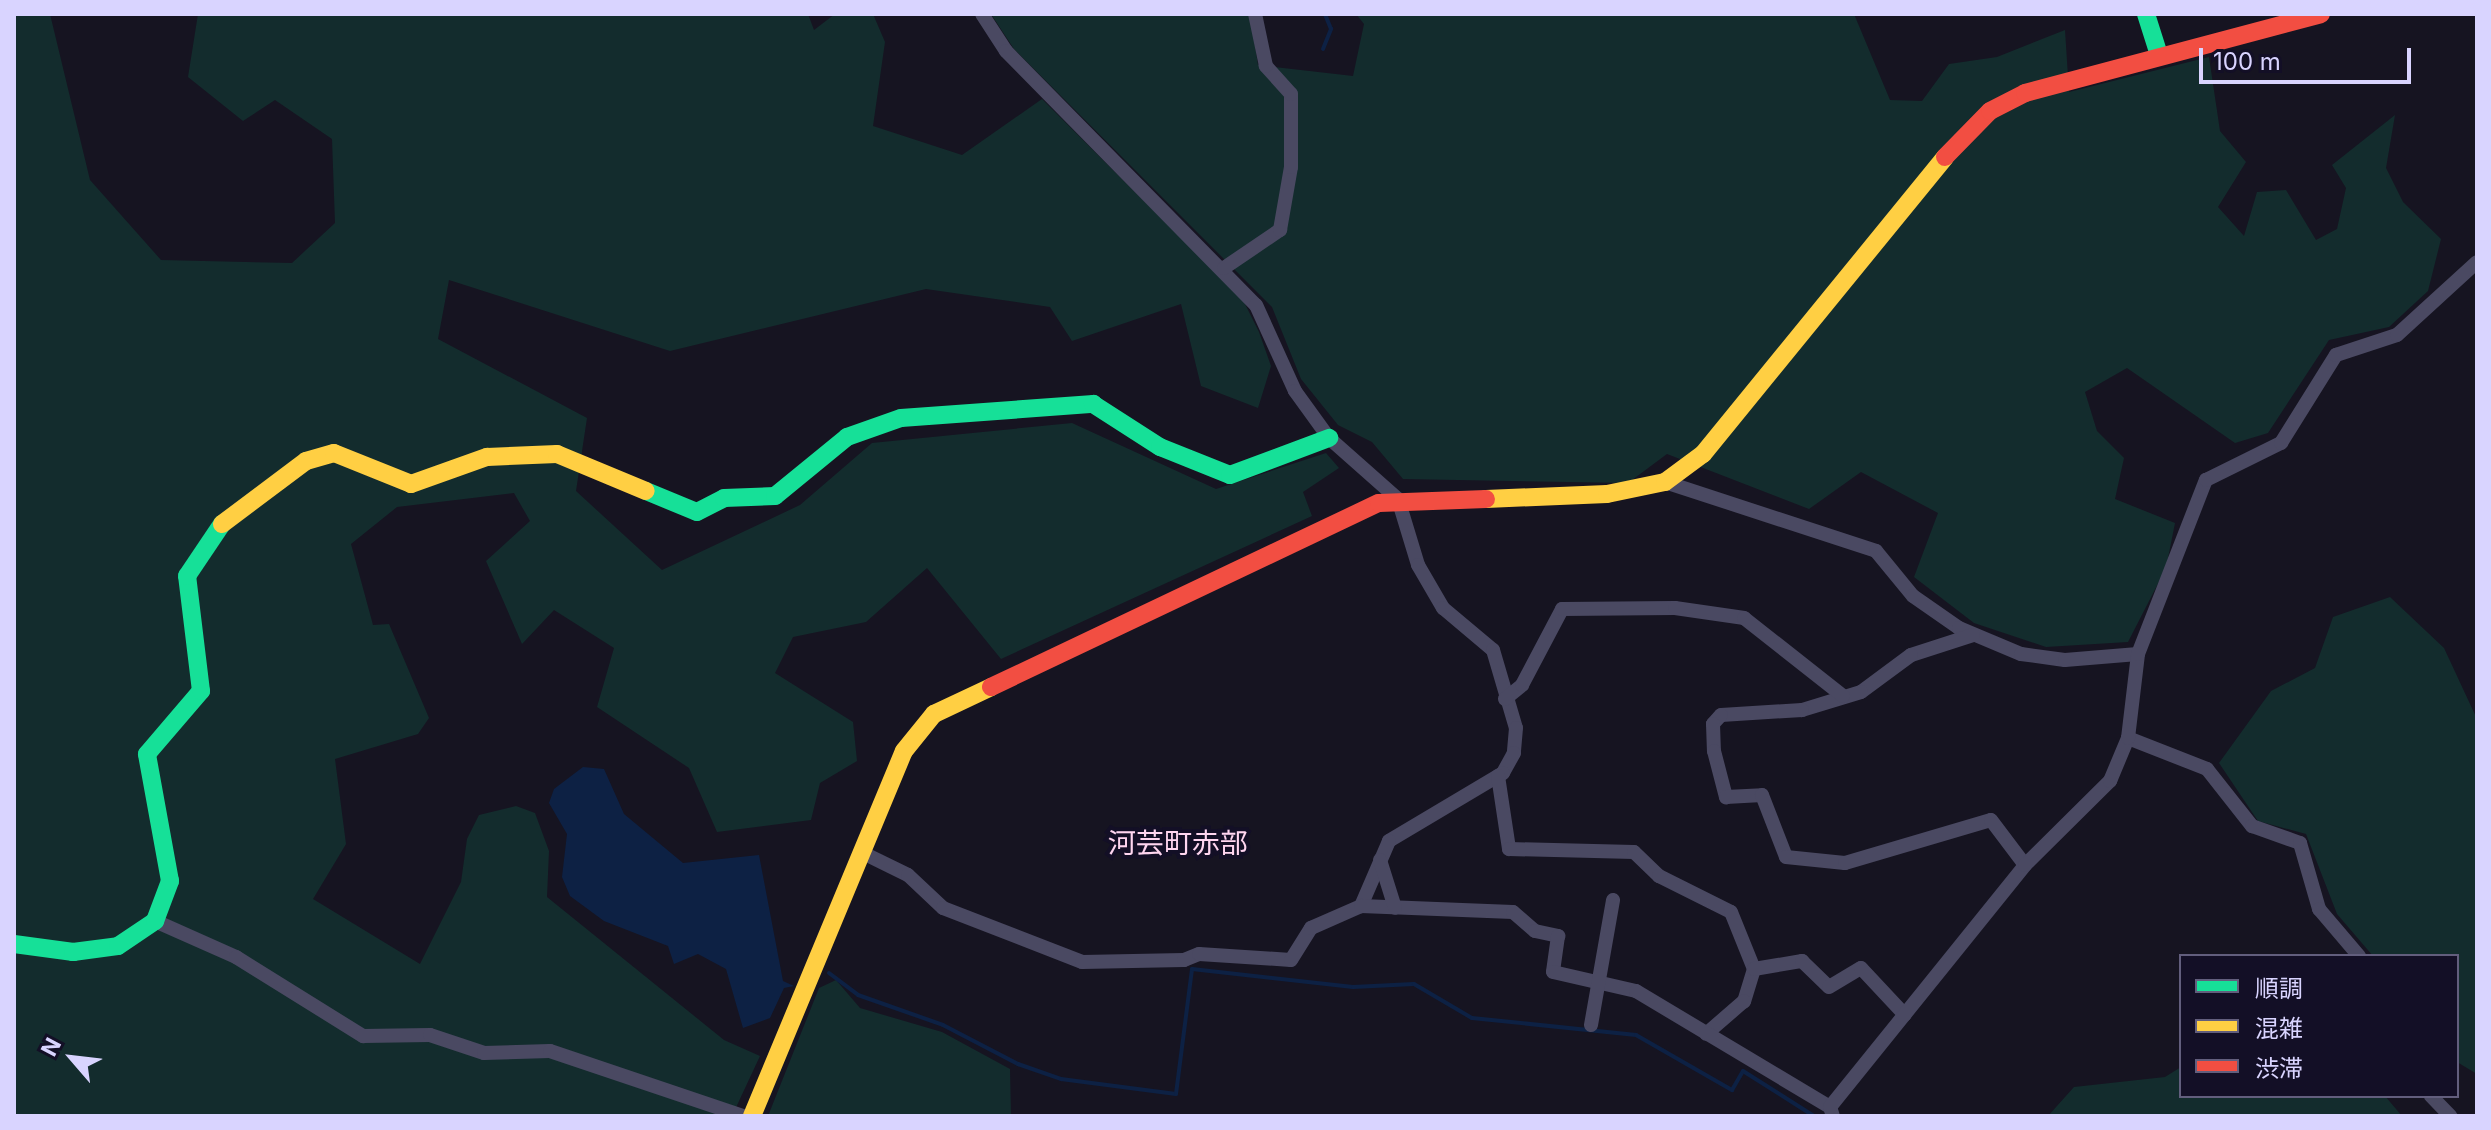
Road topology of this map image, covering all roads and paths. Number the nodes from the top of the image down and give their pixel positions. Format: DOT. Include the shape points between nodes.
graph roads {
  1 [pos="982,14"];
  2 [pos="1255,14"];
  3 [pos="2146,14"];
  4 [pos="2321,14"];
  5 [pos="2159,55"];
  6 [pos="2477,262"];
  7 [pos="1224,268"];
  8 [pos="1329,438"];
  9 [pos="1665,482"];
  10 [pos="1398,499"];
  11 [pos="1973,635"];
  12 [pos="2138,654"];
  13 [pos="1843,696"];
  14 [pos="1505,699"];
  15 [pos="2128,738"];
  16 [pos="1498,776"];
  17 [pos="861,852"];
  18 [pos="1380,860"];
  19 [pos="2025,865"];
  20 [pos="1613,900"];
  21 [pos="1361,906"];
  22 [pos="1395,908"];
  23 [pos="155,921"];
  24 [pos="14,944"];
  25 [pos="2357,954"];
  26 [pos="1754,969"];
  27 [pos="1601,981"];
  28 [pos="1905,1015"];
  29 [pos="1591,1025"];
  30 [pos="1706,1034"];
  31 [pos="2433,1098"];
  32 [pos="1832,1111"];
  33 [pos="743,1116"];
  34 [pos="752,1116"];
  35 [pos="2450,1116"];
  1 -- 7 [label="street" via="1006,51"];
  2 -- 7 [label="street" via="1266,66 1291,94 1289,181 1280,230"];
  3 -- 5 [label="street"];
  4 -- 5 [label="street"];
  5 -- 9 [label="street" via="2025,93 1975,123 1703,454"];
  6 -- 12 [label="street" via="2397,335 2336,355 2281,443 2206,480"];
  7 -- 8 [label="street" via="1256,305 1295,391"];
  8 -- 10 [label="street"];
  8 -- 23 [label="street" via="1230,475 1148,441 1093,404 901,418 847,437 775,496 724,498 697,512 557,454 487,457 411,484 334,453 306,461 213,530 187,576 201,691 147,754 170,881"];
  9 -- 10 [label="street" via="1607,494"];
  9 -- 11 [label="street" via="1876,551 1913,596"];
  10 -- 14 [label="street" via="1418,565 1443,608 1493,650"];
  10 -- 17 [label="street" via="946,706 912,738"];
  11 -- 12 [label="street" via="2047,660"];
  11 -- 13 [label="street" via="1911,655 1875,685"];
  12 -- 15 [label="street"];
  13 -- 14 [label="street" via="1744,618 1647,608 1558,612 1526,679"];
  13 -- 19 [label="street" via="1802,710 1727,712 1713,724 1726,797 1762,795 1786,857 1845,863 1991,820"];
  14 -- 16 [label="street" via="1516,743"];
  15 -- 19 [label="street" via="2110,781"];
  15 -- 25 [label="street" via="2207,769 2252,826 2300,843 2319,909"];
  16 -- 18 [label="street" via="1405,829"];
  16 -- 26 [label="street" via="1509,849 1634,852 1659,876 1731,912"];
  17 -- 21 [label="street" via="908,875 943,908 1082,962 1184,960 1199,954 1291,960 1311,928"];
  17 -- 34 [label="street"];
  18 -- 21 [label="street"];
  18 -- 22 [label="street"];
  19 -- 28 [label="street"];
  20 -- 27 [label="street"];
  21 -- 22 [label="street"];
  22 -- 27 [label="street" via="1513,912 1535,931 1558,936 1553,972"];
  23 -- 24 [label="street" via="118,946 73,952"];
  23 -- 33 [label="street" via="236,957 363,1036 430,1035 484,1053 558,1052"];
  26 -- 28 [label="street" via="1802,961 1829,987 1861,968"];
  26 -- 30 [label="street" via="1744,1001"];
  27 -- 29 [label="street"];
  27 -- 30 [label="street" via="1636,991"];
  28 -- 32 [label="street"];
  30 -- 32 [label="street"];
  31 -- 35 [label="street"];
}
